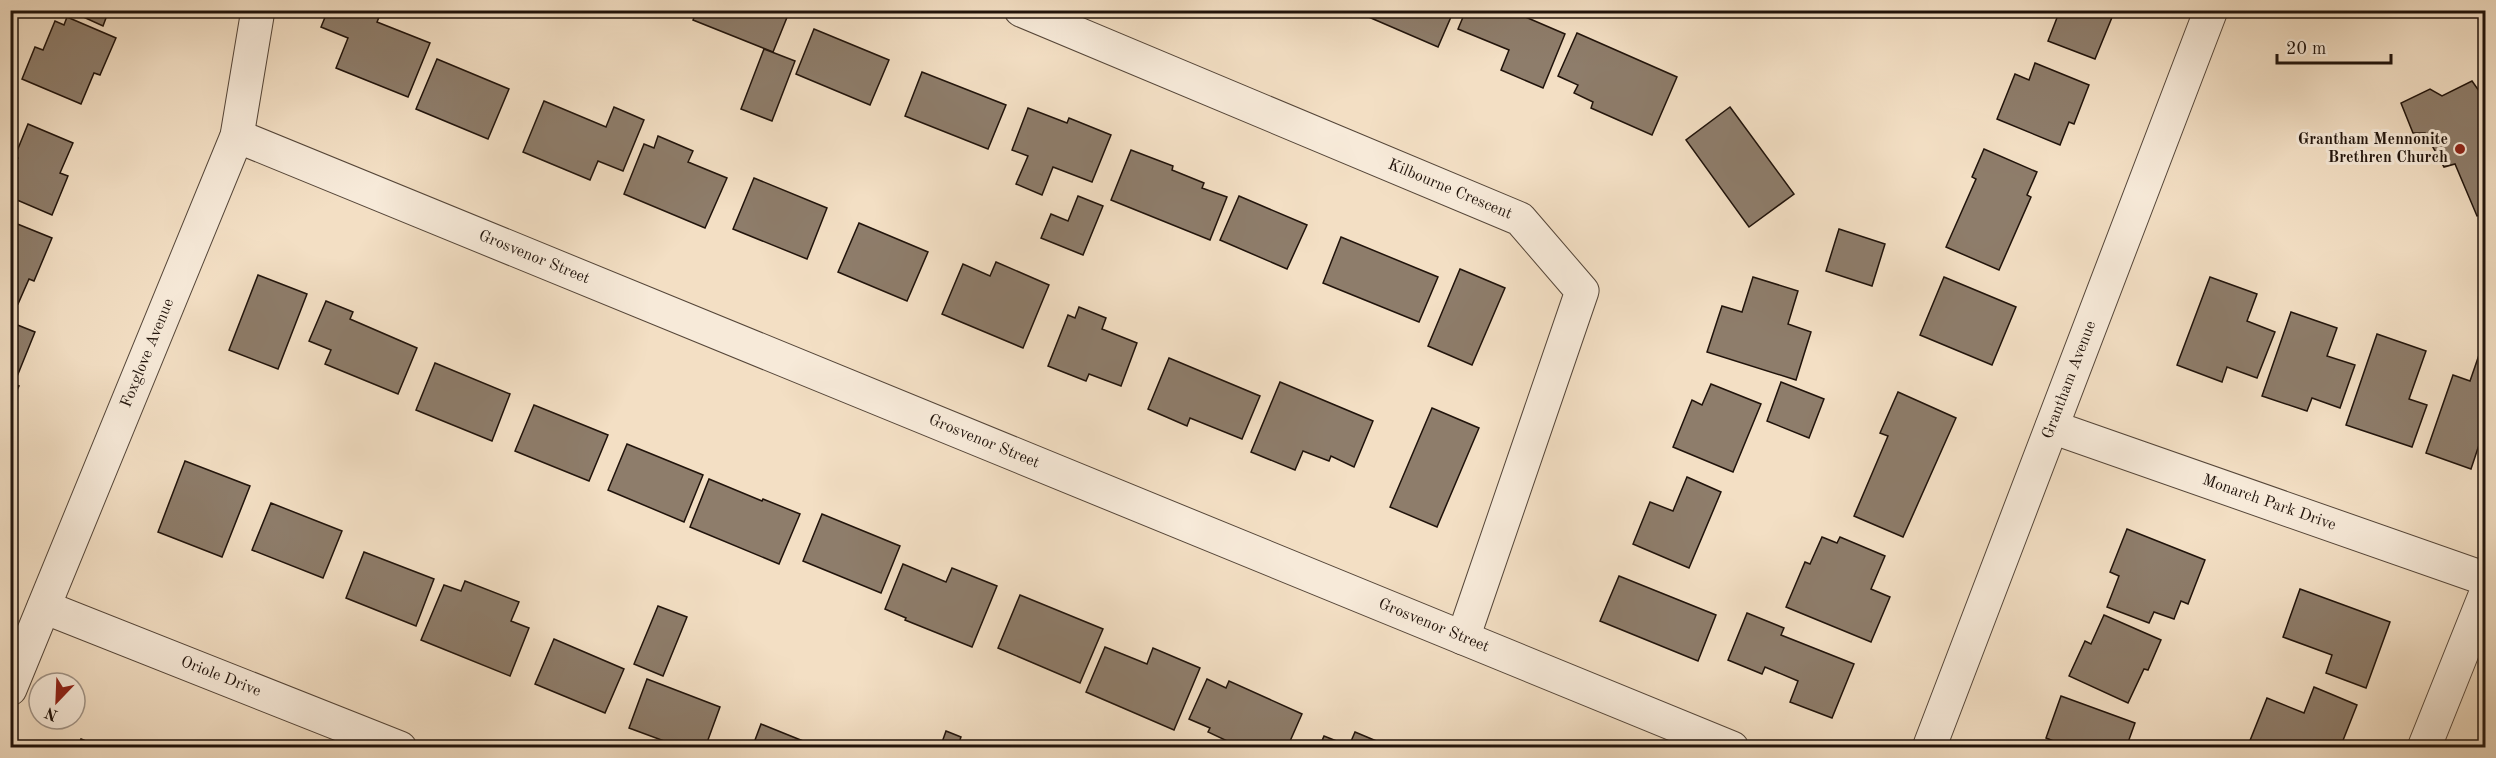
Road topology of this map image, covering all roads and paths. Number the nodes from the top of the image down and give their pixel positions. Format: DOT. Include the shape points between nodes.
graph roads {
  1 [pos="258,10"];
  2 [pos="1022,10"];
  3 [pos="2211,10"];
  4 [pos="237,136"];
  5 [pos="2052,427"];
  6 [pos="2486,579"];
  7 [pos="2486,593"];
  8 [pos="44,607"];
  9 [pos="1463,638"];
  10 [pos="10,689"];
  11 [pos="400,747"];
  12 [pos="1732,747"];
  13 [pos="1929,747"];
  14 [pos="2424,747"];
  1 -- 4 [label="street, Foxglove Avenue"];
  2 -- 9 [label="street, Kilbourne Crescent" via="1520,219 1582,291"];
  3 -- 5 [label="street, Grantham Avenue"];
  4 -- 8 [label="street, Foxglove Avenue"];
  4 -- 9 [label="street, Grosvenor Street"];
  5 -- 6 [label="street, Monarch Park Drive"];
  5 -- 13 [label="street, Grantham Avenue"];
  7 -- 14 [label="street"];
  8 -- 10 [label="street, Foxglove Avenue"];
  8 -- 11 [label="street, Oriole Drive"];
  9 -- 12 [label="street, Grosvenor Street"];
}
